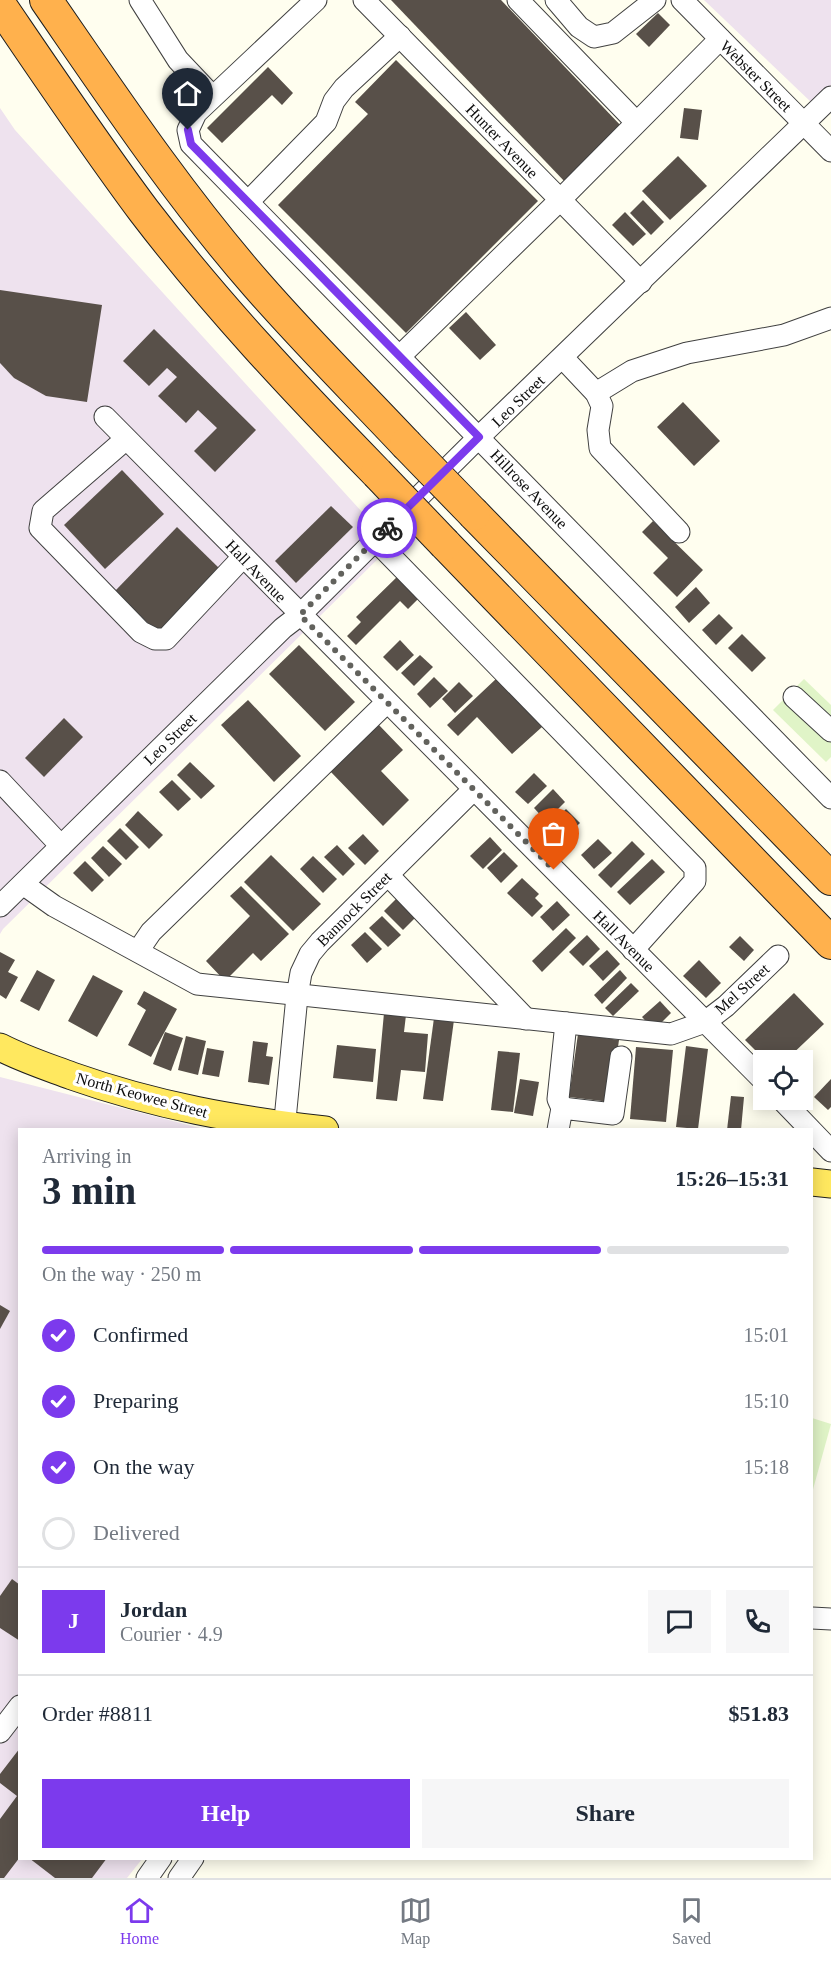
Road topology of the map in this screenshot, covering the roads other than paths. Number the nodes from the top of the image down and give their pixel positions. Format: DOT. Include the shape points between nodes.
graph roads {
  1 [pos="46,0"];
  2 [pos="140,0"];
  3 [pos="316,0"];
  4 [pos="364,0"];
  5 [pos="518,0"];
  6 [pos="556,0"];
  7 [pos="655,0"];
  8 [pos="682,0"];
  9 [pos="0,5"];
  10 [pos="400,36"];
  11 [pos="720,39"];
  12 [pos="212,96"];
  13 [pos="831,97"];
  14 [pos="636,122"];
  15 [pos="804,124"];
  16 [pos="831,151"];
  17 [pos="560,200"];
  18 [pos="248,202"];
  19 [pos="641,282"];
  20 [pos="831,318"];
  21 [pos="400,356"];
  22 [pos="563,358"];
  23 [pos="596,393"];
  24 [pos="105,417"];
  25 [pos="479,437"];
  26 [pos="126,439"];
  27 [pos="679,532"];
  28 [pos="375,540"];
  29 [pos="243,557"];
  30 [pos="300,615"];
  31 [pos="795,697"];
  32 [pos="387,702"];
  33 [pos="831,731"];
  34 [pos="0,781"];
  35 [pos="474,789"];
  36 [pos="831,798"];
  37 [pos="61,846"];
  38 [pos="388,875"];
  39 [pos="831,879"];
  40 [pos="23,884"];
  41 [pos="0,906"];
  42 [pos="831,943"];
  43 [pos="633,950"];
  44 [pos="138,951"];
  45 [pos="778,956"];
  46 [pos="297,996"];
  47 [pos="526,1019"];
  48 [pos="705,1022"];
  49 [pos="566,1023"];
  50 [pos="0,1047"];
  51 [pos="621,1057"];
  52 [pos="753,1070"];
  53 [pos="562,1108"];
  54 [pos="792,1110"];
  55 [pos="284,1127"];
  56 [pos="558,1128"];
  57 [pos="809,1128"];
  58 [pos="813,1132"];
  59 [pos="831,1150"];
  60 [pos="813,1182"];
  61 [pos="831,1184"];
  62 [pos="813,1618"];
  63 [pos="831,1619"];
  64 [pos="18,1709"];
  65 [pos="0,1732"];
  66 [pos="160,1860"];
  67 [pos="192,1860"];
  68 [pos="147,1878"];
  69 [pos="179,1878"];
  1 -- 39 [label="highway, bridge" via="190,201 256,284 406,444"];
  2 -- 12 [label="street" via="178,60"];
  3 -- 12 [label="street, Hillrose Avenue"];
  4 -- 10 [label="street, Hunter Avenue"];
  5 -- 14 [label="street"];
  6 -- 7 [label="street" via="579,27 594,37 613,33"];
  8 -- 11 [label="street, Webster Street"];
  9 -- 42 [label="highway, bridge" via="145,212 258,348"];
  10 -- 17 [label="street, Hunter Avenue"];
  10 -- 18 [label="street" via="344,88 326,122"];
  11 -- 14 [label="street"];
  11 -- 15 [label="street, Webster Street"];
  12 -- 18 [label="street, Hillrose Avenue" via="196,113 188,130 191,144"];
  13 -- 15 [label="street, Leo Street"];
  14 -- 17 [label="street"];
  15 -- 16 [label="street, Webster Street"];
  15 -- 19 [label="street, Leo Street"];
  17 -- 19 [label="street, Hunter Avenue"];
  17 -- 21 [label="street"];
  18 -- 21 [label="street, Hillrose Avenue"];
  19 -- 22 [label="street, Leo Street"];
  20 -- 23 [label="street" via="784,334 687,353 632,371"];
  21 -- 25 [label="street, Hillrose Avenue"];
  22 -- 23 [label="street"];
  22 -- 25 [label="street, Leo Street"];
  23 -- 27 [label="street" via="602,406 600,447"];
  24 -- 26 [label="street, Hall Avenue"];
  25 -- 28 [label="street, Leo Street"];
  25 -- 36 [label="street, Hillrose Avenue"];
  26 -- 29 [label="street, Hall Avenue"];
  26 -- 29 [label="street" via="43,511 40,528 141,632 166,639"];
  28 -- 30 [label="street, Leo Street"];
  28 -- 43 [label="street" via="695,868 695,881"];
  29 -- 30 [label="street, Hall Avenue"];
  30 -- 32 [label="street, Hall Avenue"];
  30 -- 37 [label="street, Leo Street"];
  31 -- 33 [label="street"];
  32 -- 35 [label="street, Hall Avenue"];
  32 -- 44 [label="street" via="151,932"];
  34 -- 37 [label="street"];
  35 -- 38 [label="street, Bannock Street"];
  35 -- 43 [label="street, Hall Avenue"];
  37 -- 40 [label="street, Leo Street"];
  38 -- 46 [label="street, Bannock Street" via="310,954"];
  38 -- 47 [label="street"];
  40 -- 41 [label="street, Leo Street"];
  40 -- 44 [label="street, Mel Street" via="54,906"];
  43 -- 48 [label="street, Hall Avenue"];
  44 -- 46 [label="street, Mel Street" via="197,984"];
  45 -- 48 [label="street, Mel Street"];
  46 -- 47 [label="street, Mel Street"];
  46 -- 55 [label="street, Bannock Street"];
  47 -- 49 [label="street, Mel Street"];
  48 -- 49 [label="street, Mel Street" via="671,1034"];
  48 -- 52 [label="street, Hall Avenue"];
  49 -- 53 [label="street" via="558,1100"];
  50 -- 55 [label="main road, North Keowee Street" via="23,1059 137,1097"];
  51 -- 53 [label="street" via="613,1114"];
  53 -- 56 [label="street"];
  54 -- 57 [label="street"];
  58 -- 59 [label="street"];
  60 -- 61 [label="main road"];
  62 -- 63 [label="street"];
  64 -- 65 [label="street"];
  66 -- 68 [label="street"];
  67 -- 69 [label="street"];
}
